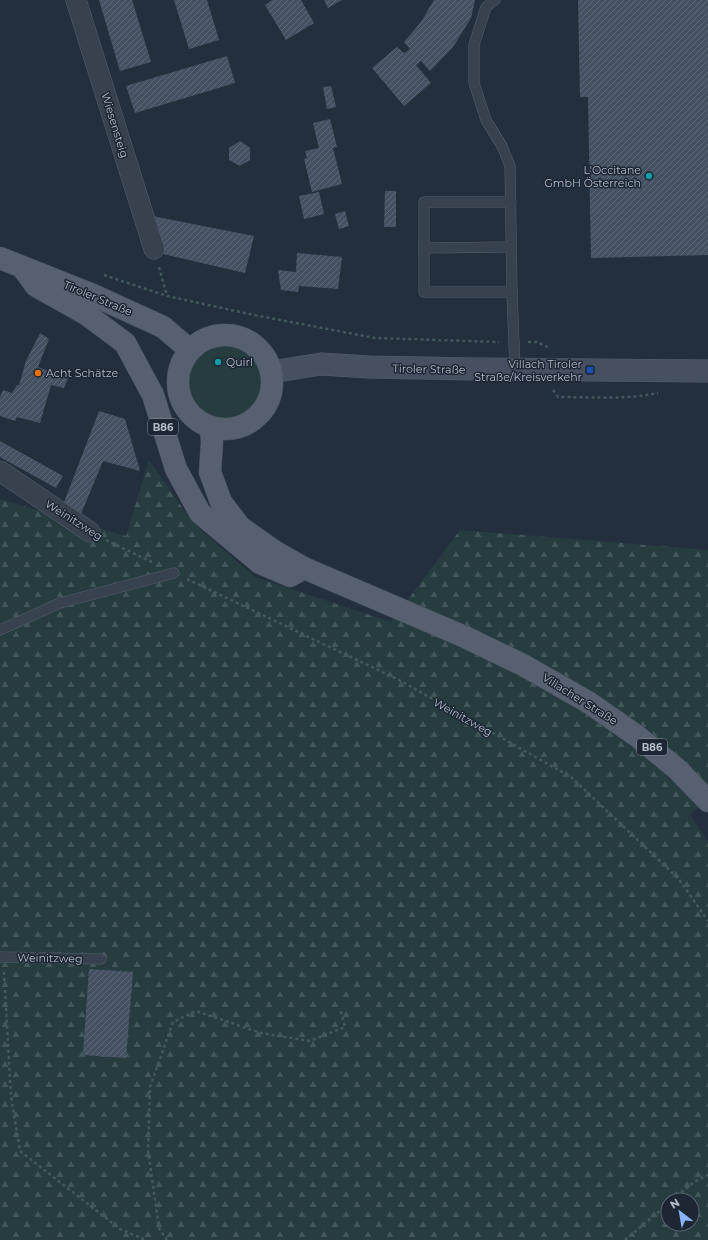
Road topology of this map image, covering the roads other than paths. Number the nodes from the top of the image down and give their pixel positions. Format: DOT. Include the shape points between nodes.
graph roads {
  1 [pos="76,0"];
  2 [pos="495,0"];
  3 [pos="511,202"];
  4 [pos="511,247"];
  5 [pos="424,248"];
  6 [pos="154,249"];
  7 [pos="0,258"];
  8 [pos="22,268"];
  9 [pos="512,292"];
  10 [pos="190,350"];
  11 [pos="515,369"];
  12 [pos="708,371"];
  13 [pos="271,372"];
  14 [pos="211,427"];
  15 [pos="0,471"];
  16 [pos="90,532"];
  17 [pos="304,568"];
  18 [pos="174,573"];
  19 [pos="0,630"];
  20 [pos="708,801"];
  21 [pos="2,957"];
  22 [pos="101,959"];
  1 -- 6 [label="street, Wiesensteig"];
  2 -- 3 [label="lane" via="486,7 474,45 474,83 486,120 502,146 510,166"];
  3 -- 4 [label="lane"];
  3 -- 5 [label="lane" via="424,202"];
  4 -- 5 [label="lane"];
  4 -- 9 [label="lane"];
  5 -- 9 [label="lane" via="424,292"];
  7 -- 8 [label="main road, Tiroler Straße / B86"];
  8 -- 10 [label="main road, Tiroler Straße / B86" via="93,295 163,327"];
  8 -- 17 [label="main road, B86" via="36,286 86,314 126,343 153,395 176,469 200,513 260,563 290,576"];
  9 -- 11 [label="lane"];
  10 -- 13 [label="main road" via="211,336 233,335 255,346 264,356"];
  10 -- 14 [label="main road" via="178,372 180,397 186,410 197,420"];
  11 -- 12 [label="main road, Tiroler Straße"];
  11 -- 13 [label="main road, Tiroler Straße" via="321,364"];
  13 -- 14 [label="main road" via="272,386 269,399 262,411 240,426 227,429"];
  14 -- 17 [label="main road, B86" via="210,472 221,502 240,528"];
  15 -- 16 [label="street, Weinitzweg"];
  17 -- 20 [label="main road, Villacher Straße / B86" via="465,637 523,665 588,702 637,736 677,769"];
  18 -- 19 [label="lane" via="60,603"];
  21 -- 22 [label="lane, Weinitzweg"];
}
